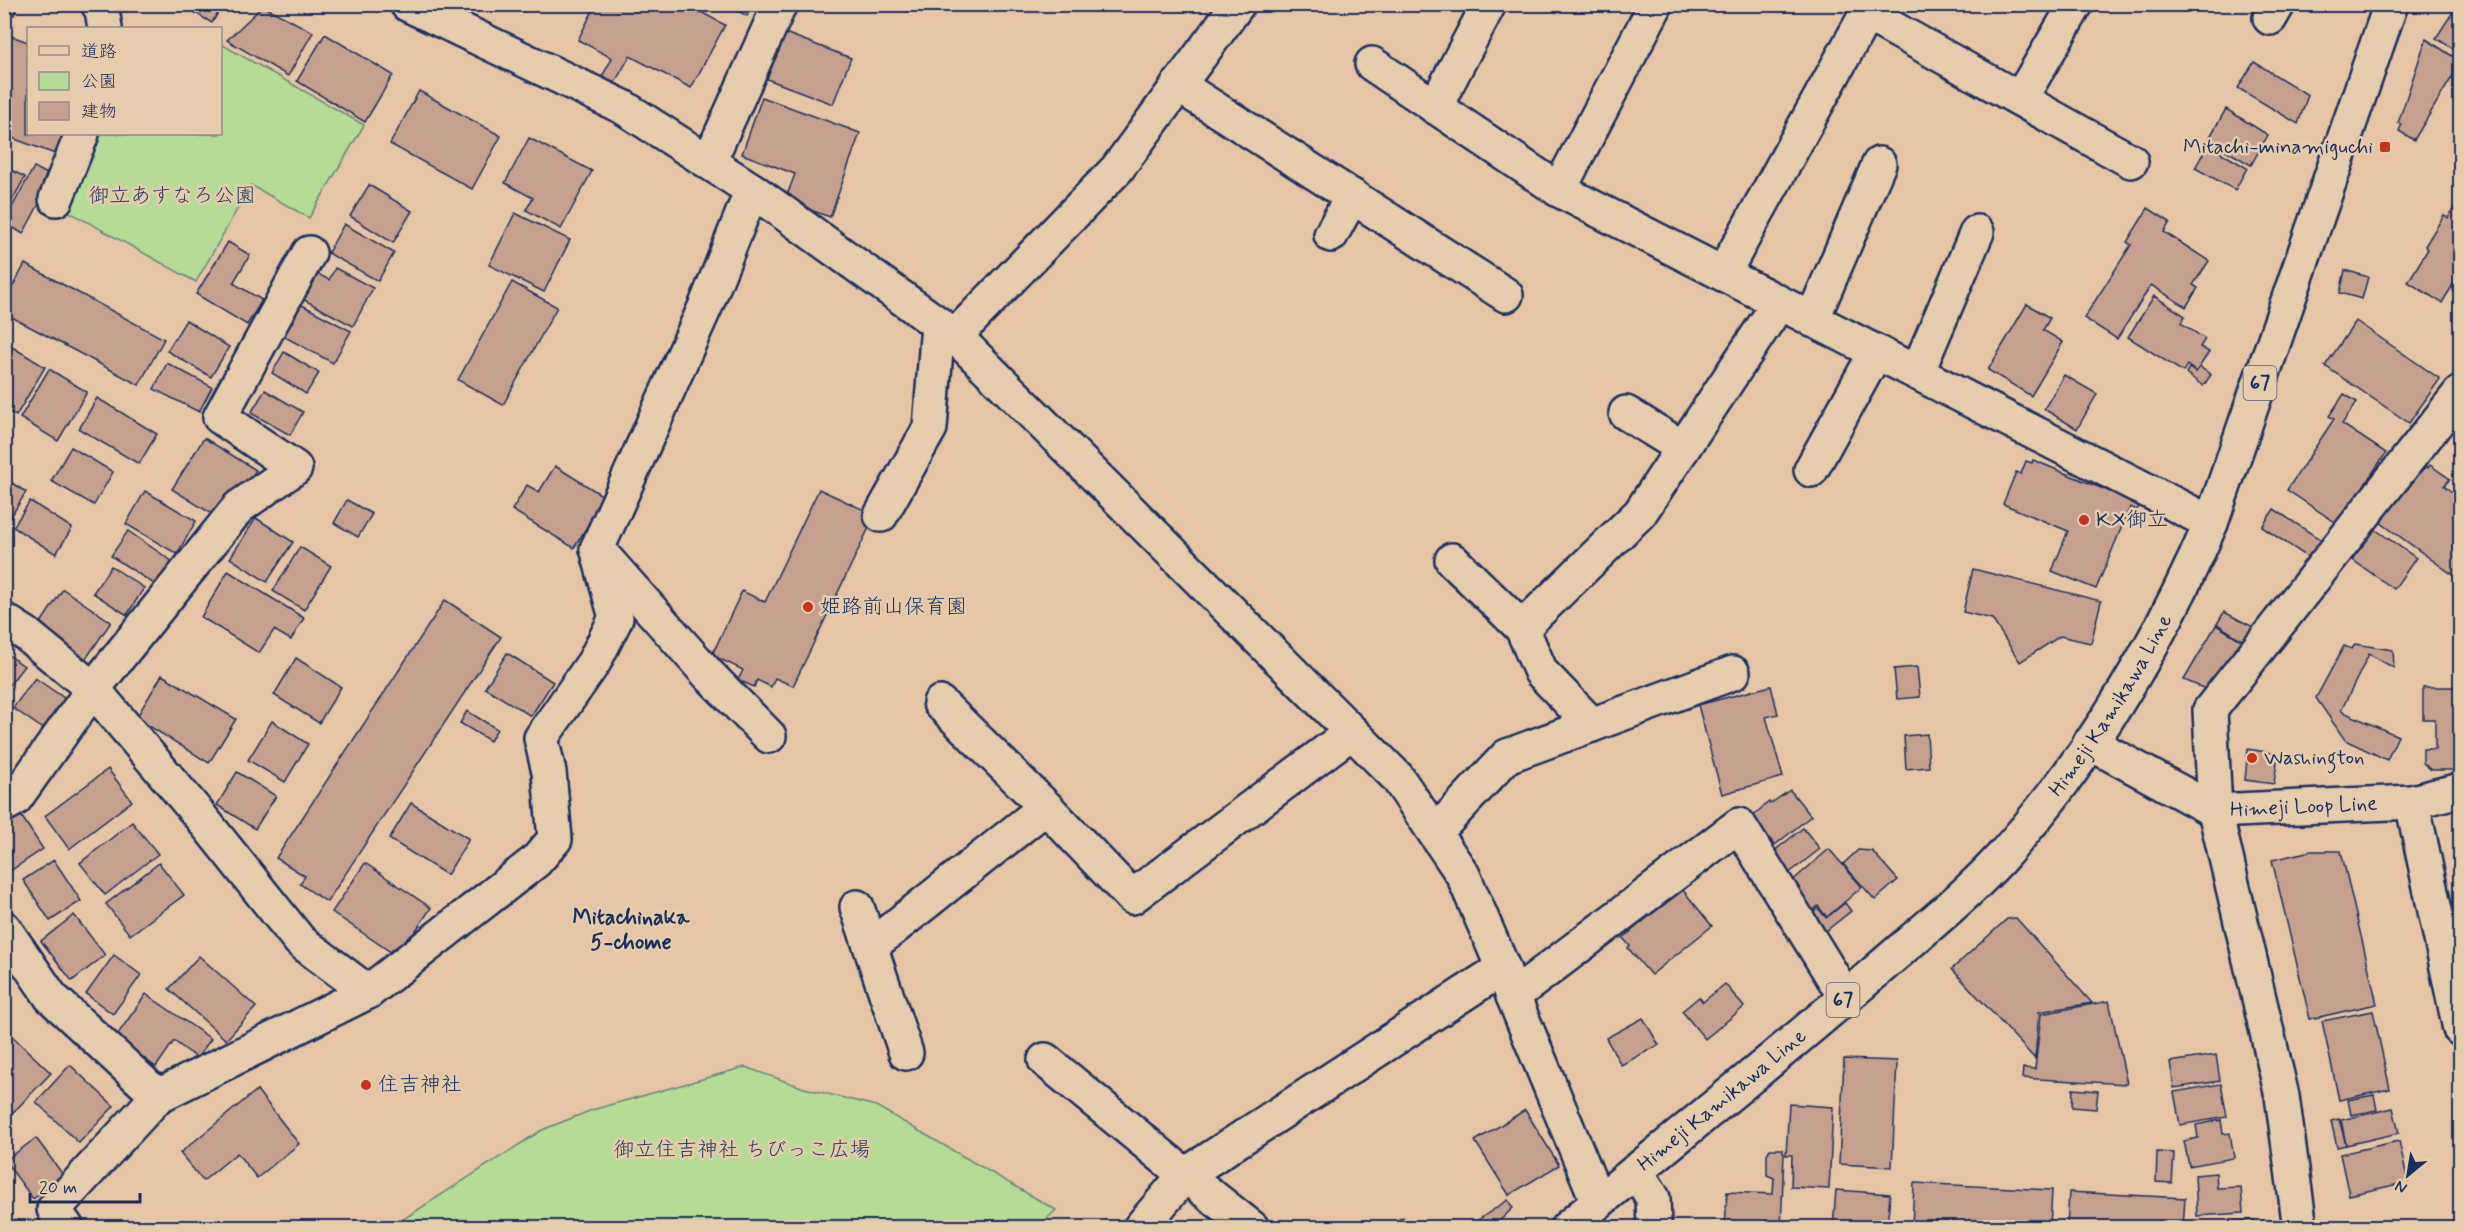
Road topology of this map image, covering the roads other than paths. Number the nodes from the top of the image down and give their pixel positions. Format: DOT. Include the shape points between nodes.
graph roads {
  1 [pos="98,4"];
  2 [pos="407,4"];
  3 [pos="780,4"];
  4 [pos="1238,4"];
  5 [pos="1489,4"];
  6 [pos="1656,4"];
  7 [pos="2076,4"];
  8 [pos="2391,4"];
  9 [pos="1870,9"];
  10 [pos="105,27"];
  11 [pos="1372,64"];
  12 [pos="1178,85"];
  13 [pos="2019,99"];
  14 [pos="1435,107"];
  15 [pos="82,135"];
  16 [pos="2131,161"];
  17 [pos="709,162"];
  18 [pos="1879,164"];
  19 [pos="752,190"];
  20 [pos="1558,190"];
  21 [pos="1352,196"];
  22 [pos="56,199"];
  23 [pos="1977,232"];
  24 [pos="1331,235"];
  25 [pos="309,253"];
  26 [pos="1723,274"];
  27 [pos="1506,295"];
  28 [pos="1779,303"];
  29 [pos="1812,320"];
  30 [pos="947,330"];
  31 [pos="1876,352"];
  32 [pos="1917,373"];
  33 [pos="2460,393"];
  34 [pos="1626,413"];
  35 [pos="1683,448"];
  36 [pos="1812,470"];
  37 [pos="881,515"];
  38 [pos="2211,523"];
  39 [pos="597,549"];
  40 [pos="1452,560"];
  41 [pos="4,620"];
  42 [pos="1522,628"];
  43 [pos="1732,673"];
  44 [pos="93,689"];
  45 [pos="940,703"];
  46 [pos="1592,725"];
  47 [pos="1352,732"];
  48 [pos="770,735"];
  49 [pos="2090,743"];
  50 [pos="2460,790"];
  51 [pos="2412,802"];
  52 [pos="4,806"];
  53 [pos="1046,807"];
  54 [pos="2215,811"];
  55 [pos="1435,833"];
  56 [pos="857,906"];
  57 [pos="4,928"];
  58 [pos="871,946"];
  59 [pos="1508,982"];
  60 [pos="368,992"];
  61 [pos="1846,998"];
  62 [pos="2460,1029"];
  63 [pos="906,1053"];
  64 [pos="1046,1060"];
  65 [pos="158,1096"];
  66 [pos="1636,1171"];
  67 [pos="1185,1175"];
  68 [pos="1598,1202"];
  69 [pos="67,1227"];
  70 [pos="1140,1227"];
  71 [pos="1252,1227"];
  72 [pos="1567,1227"];
  73 [pos="1654,1227"];
  74 [pos="2300,1227"];
  1 -- 10 [label="street"];
  2 -- 17 [label="street" via="622,107"];
  3 -- 17 [label="street"];
  4 -- 12 [label="street"];
  5 -- 14 [label="street"];
  6 -- 20 [label="street"];
  7 -- 13 [label="street"];
  8 -- 38 [label="street, Himeji Kamikawa Line / 67"];
  9 -- 13 [label="street"];
  9 -- 26 [label="street"];
  11 -- 14 [label="street"];
  12 -- 21 [label="street"];
  12 -- 30 [label="street" via="1117,169"];
  13 -- 16 [label="street"];
  14 -- 20 [label="street"];
  15 -- 22 [label="street"];
  17 -- 19 [label="street"];
  18 -- 29 [label="street"];
  19 -- 30 [label="street"];
  19 -- 39 [label="street" via="706,305"];
  20 -- 26 [label="street"];
  21 -- 24 [label="street"];
  21 -- 27 [label="street"];
  23 -- 32 [label="street"];
  25 -- 44 [label="street" via="220,417 295,468 238,507"];
  26 -- 28 [label="street"];
  28 -- 29 [label="street"];
  28 -- 35 [label="street"];
  29 -- 31 [label="street"];
  30 -- 37 [label="street" via="930,428"];
  30 -- 47 [label="street"];
  31 -- 32 [label="street"];
  31 -- 36 [label="street"];
  32 -- 38 [label="street"];
  33 -- 54 [label="street" via="2210,710"];
  34 -- 35 [label="street"];
  35 -- 42 [label="street" via="1640,513"];
  38 -- 49 [label="street, Himeji Kamikawa Line / 67" via="2175,605"];
  39 -- 48 [label="street" via="708,674"];
  39 -- 60 [label="street" via="616,618 594,662 541,738 549,772 555,839 536,861"];
  40 -- 42 [label="street"];
  41 -- 44 [label="street"];
  42 -- 46 [label="street" via="1541,672"];
  43 -- 46 [label="street"];
  44 -- 52 [label="street" via="15,799"];
  44 -- 60 [label="street" via="300,941"];
  45 -- 53 [label="street"];
  46 -- 55 [label="street" via="1507,756"];
  47 -- 53 [label="street" via="1132,897"];
  47 -- 55 [label="street" via="1397,777"];
  49 -- 54 [label="street, Himeji Loop Line"];
  49 -- 61 [label="street, Himeji Kamikawa Line / 67" via="1999,860"];
  50 -- 51 [label="street, Himeji Loop Line"];
  51 -- 54 [label="street, Himeji Loop Line"];
  51 -- 62 [label="street"];
  53 -- 58 [label="street"];
  54 -- 74 [label="street" via="2282,1096"];
  55 -- 59 [label="street" via="1463,875"];
  56 -- 58 [label="street"];
  57 -- 65 [label="street" via="51,997"];
  58 -- 63 [label="street"];
  59 -- 61 [label="street" via="1739,825"];
  59 -- 67 [label="street"];
  59 -- 68 [label="street"];
  60 -- 65 [label="street"];
  61 -- 66 [label="street, Himeji Kamikawa Line / 67"];
  64 -- 67 [label="street"];
  65 -- 69 [label="street" via="54,1209"];
  66 -- 68 [label="street, Himeji Kamikawa Line / 67"];
  66 -- 73 [label="street" via="1653,1197"];
  67 -- 70 [label="street"];
  67 -- 71 [label="street"];
  68 -- 72 [label="street, Himeji Kamikawa Line / 67"];
}
